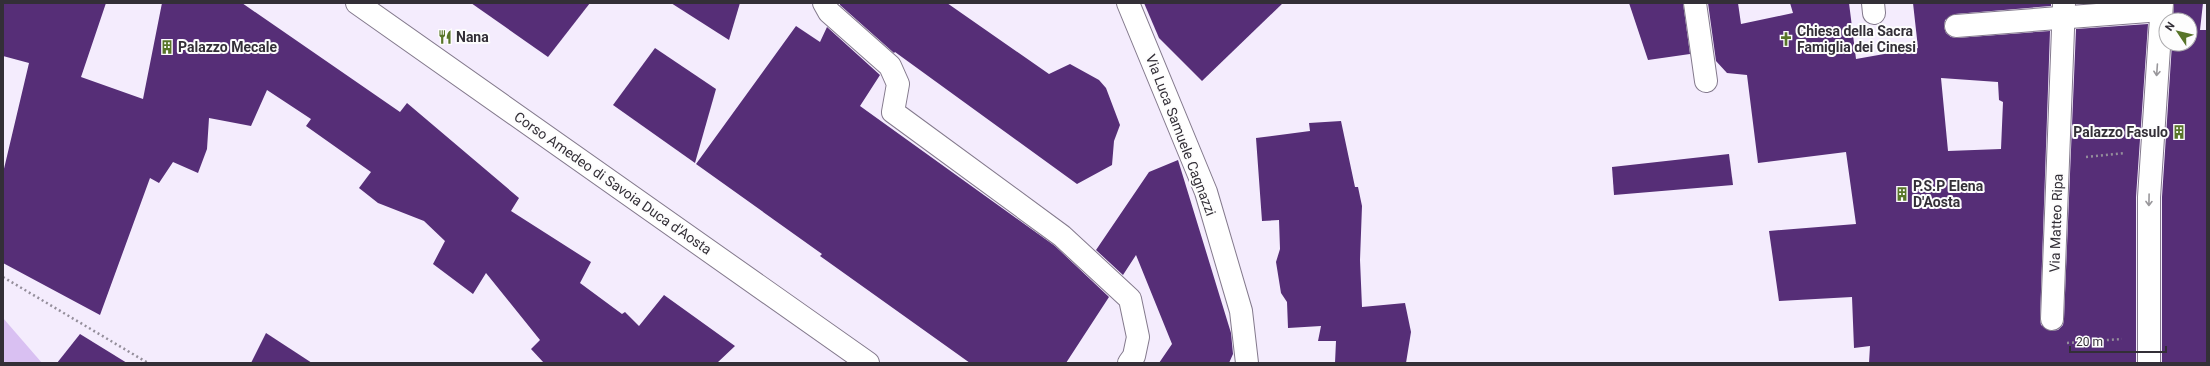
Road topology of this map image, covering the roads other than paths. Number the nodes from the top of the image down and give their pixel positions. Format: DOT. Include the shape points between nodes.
graph roads {
  1 [pos="357,3"];
  2 [pos="824,3"];
  3 [pos="1128,3"];
  4 [pos="1695,3"];
  5 [pos="2161,7"];
  6 [pos="2064,11"];
  7 [pos="1956,26"];
  8 [pos="1706,81"];
  9 [pos="2052,319"];
  10 [pos="868,363"];
  11 [pos="1129,363"];
  12 [pos="1247,363"];
  13 [pos="2149,363"];
  1 -- 10 [label="street, Corso Amedeo di Savoia Duca d'Aosta"];
  2 -- 11 [label="street" via="829,12 890,66 898,84 893,112 1062,236 1130,299 1138,337 1134,356"];
  3 -- 12 [label="street, Via Luca Samuele Cagnazzi" via="1206,192 1241,311"];
  4 -- 8 [label="street"];
  5 -- 6 [label="street"];
  5 -- 13 [label="street, one-way" via="2149,197"];
  6 -- 7 [label="street"];
  6 -- 9 [label="street, Via Matteo Ripa"];
}
